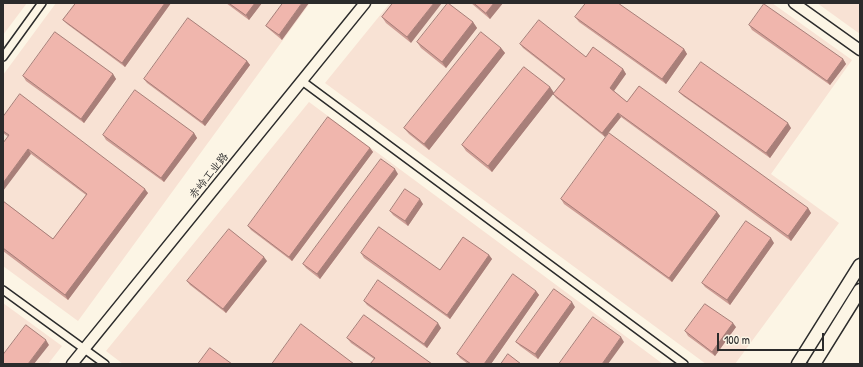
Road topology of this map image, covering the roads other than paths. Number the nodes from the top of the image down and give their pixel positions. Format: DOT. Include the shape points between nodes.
graph roads {
  1 [pos="42,3"];
  2 [pos="365,3"];
  3 [pos="794,3"];
  4 [pos="860,50"];
  5 [pos="3,57"];
  6 [pos="302,81"];
  7 [pos="860,265"];
  8 [pos="3,290"];
  9 [pos="860,290"];
  10 [pos="84,349"];
  11 [pos="72,364"];
  12 [pos="105,364"];
  13 [pos="684,364"];
  14 [pos="798,364"];
  15 [pos="814,364"];
  1 -- 5 [label="street"];
  2 -- 6 [label="street, 赤岭工业路"];
  3 -- 4 [label="street"];
  6 -- 10 [label="street, 赤岭工业路"];
  6 -- 13 [label="street"];
  7 -- 14 [label="highway"];
  8 -- 10 [label="street"];
  9 -- 15 [label="highway"];
  10 -- 11 [label="street, 赤岭工业路"];
  10 -- 12 [label="street"];
}
